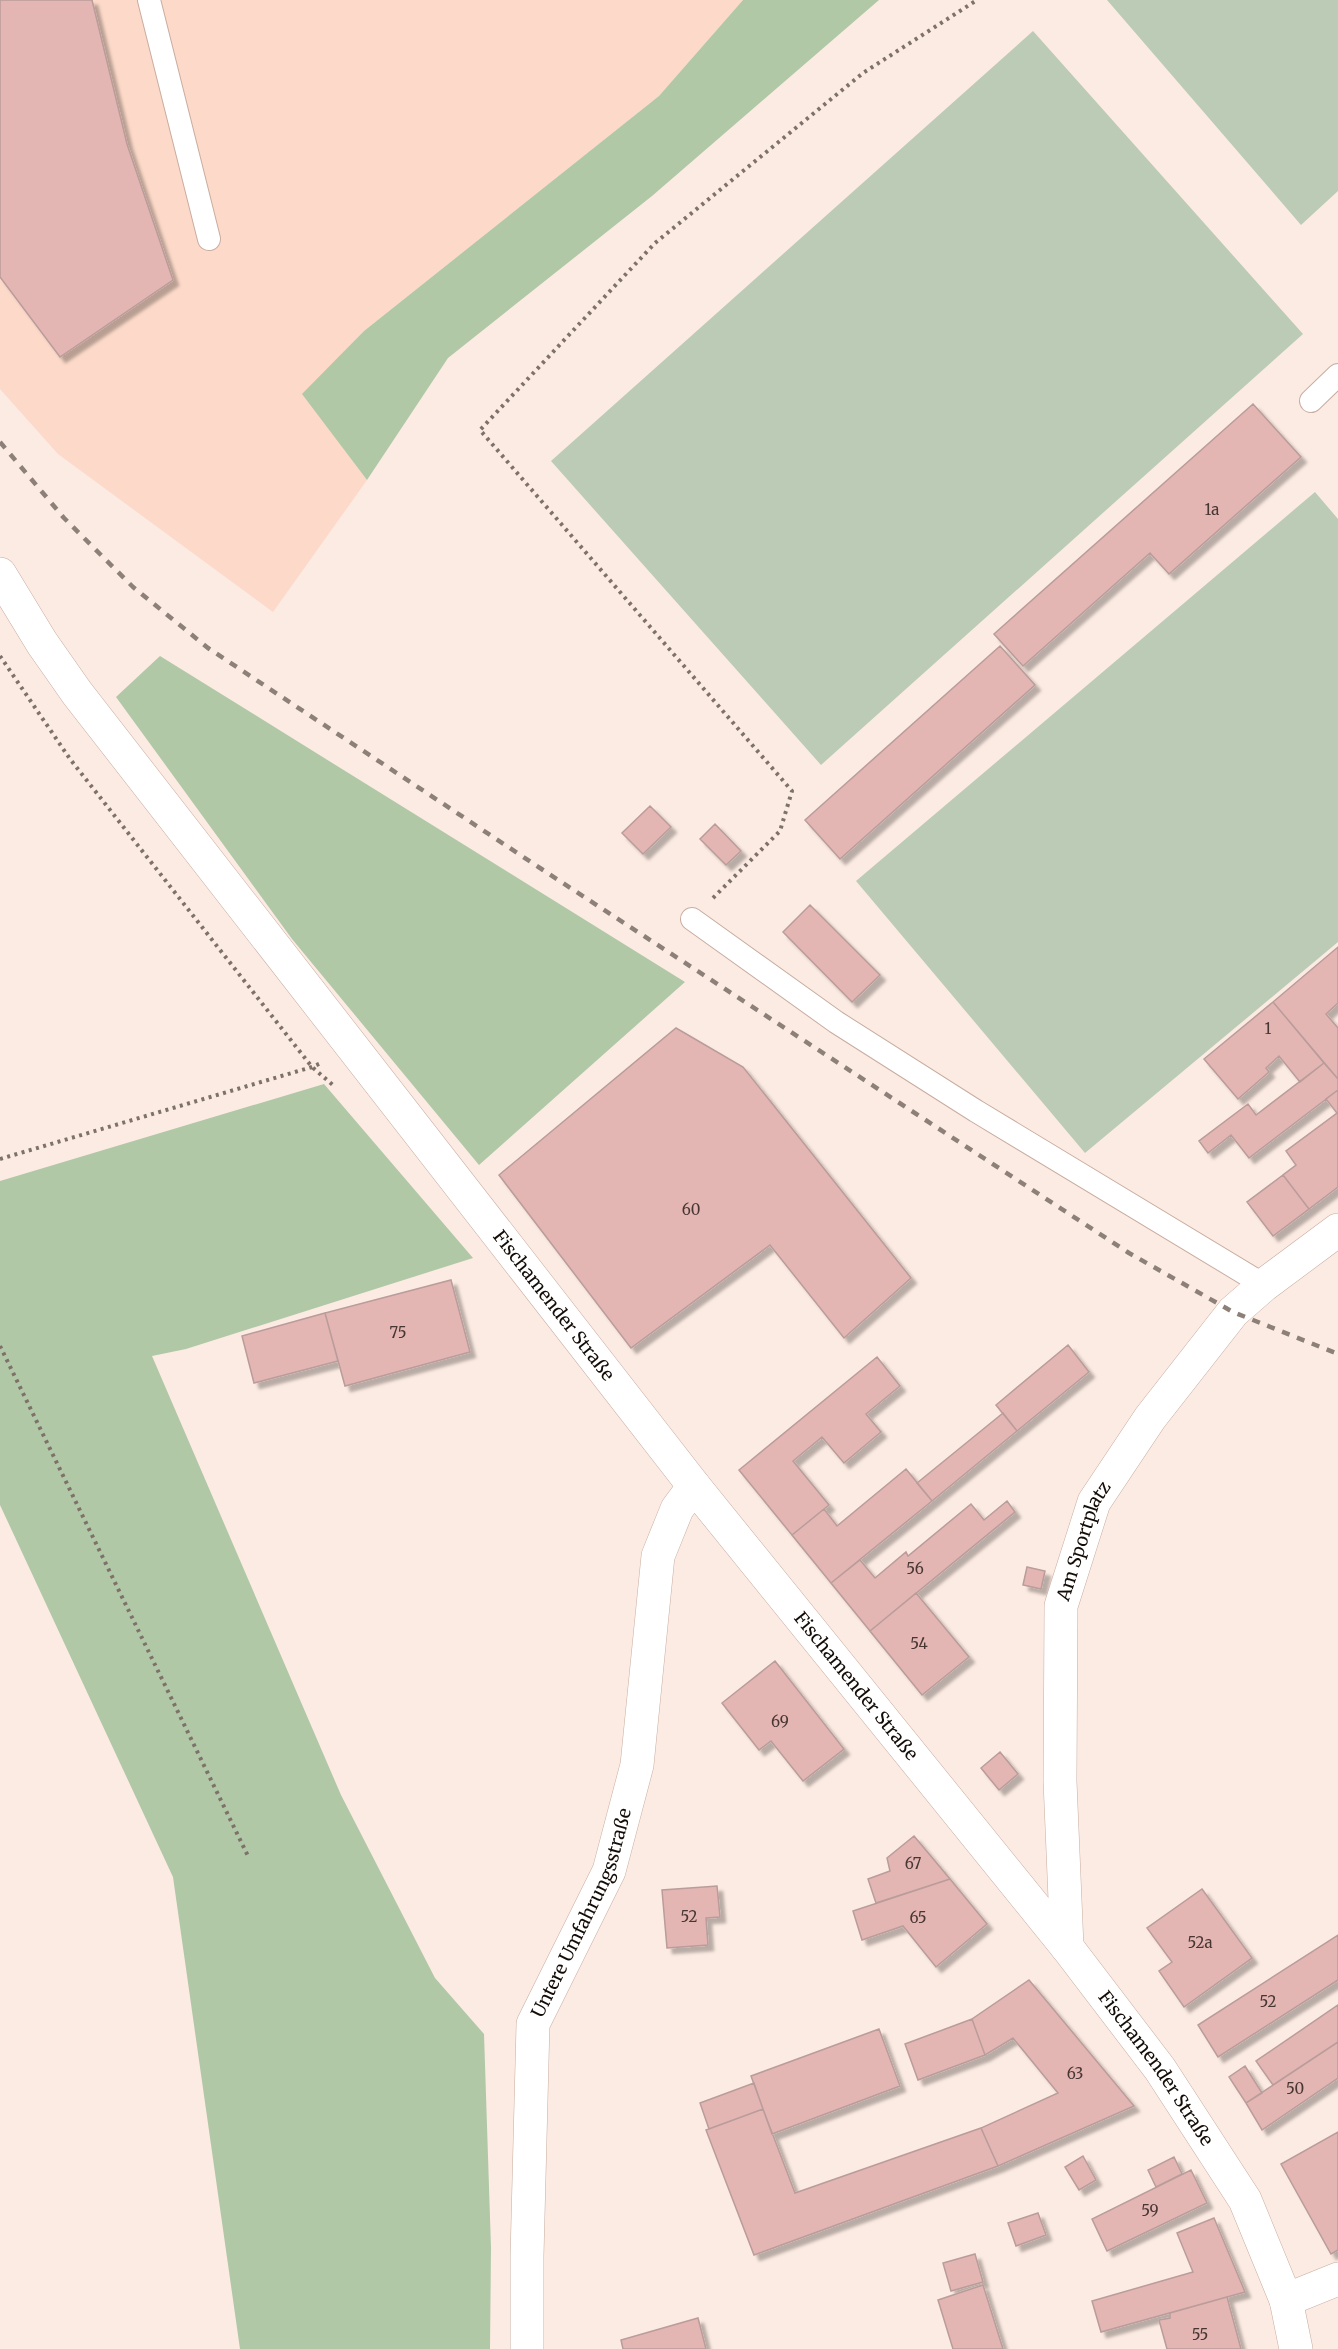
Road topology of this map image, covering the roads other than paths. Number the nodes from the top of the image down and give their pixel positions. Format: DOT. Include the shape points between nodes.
graph roads {
  1 [pos="149,0"];
  2 [pos="209,239"];
  3 [pos="1338,375"];
  4 [pos="1311,401"];
  5 [pos="0,574"];
  6 [pos="692,919"];
  7 [pos="1338,1230"];
  8 [pos="1264,1285"];
  9 [pos="694,1486"];
  10 [pos="1067,1947"];
  11 [pos="1338,2279"];
  12 [pos="1286,2300"];
  13 [pos="527,2349"];
  14 [pos="1296,2349"];
  1 -- 2 [label="lane"];
  3 -- 4 [label="lane"];
  5 -- 9 [label="main road, Fischamender Straße" via="77,693"];
  6 -- 8 [label="lane" via="836,1022"];
  7 -- 8 [label="main road, Am Sportplatz"];
  8 -- 10 [label="main road, Am Sportplatz" via="1233,1312 1205,1347 1150,1418 1094,1502 1061,1606 1060,1781"];
  9 -- 10 [label="main road, Fischamender Straße"];
  9 -- 13 [label="main road, Untere Umfahrungsstraße" via="676,1509 658,1556 637,1765 609,1871 533,2024"];
  10 -- 12 [label="main road, Fischamender Straße" via="1160,2069 1245,2200"];
  11 -- 12 [label="main road"];
  12 -- 14 [label="main road, Fischamender Straße"];
}
